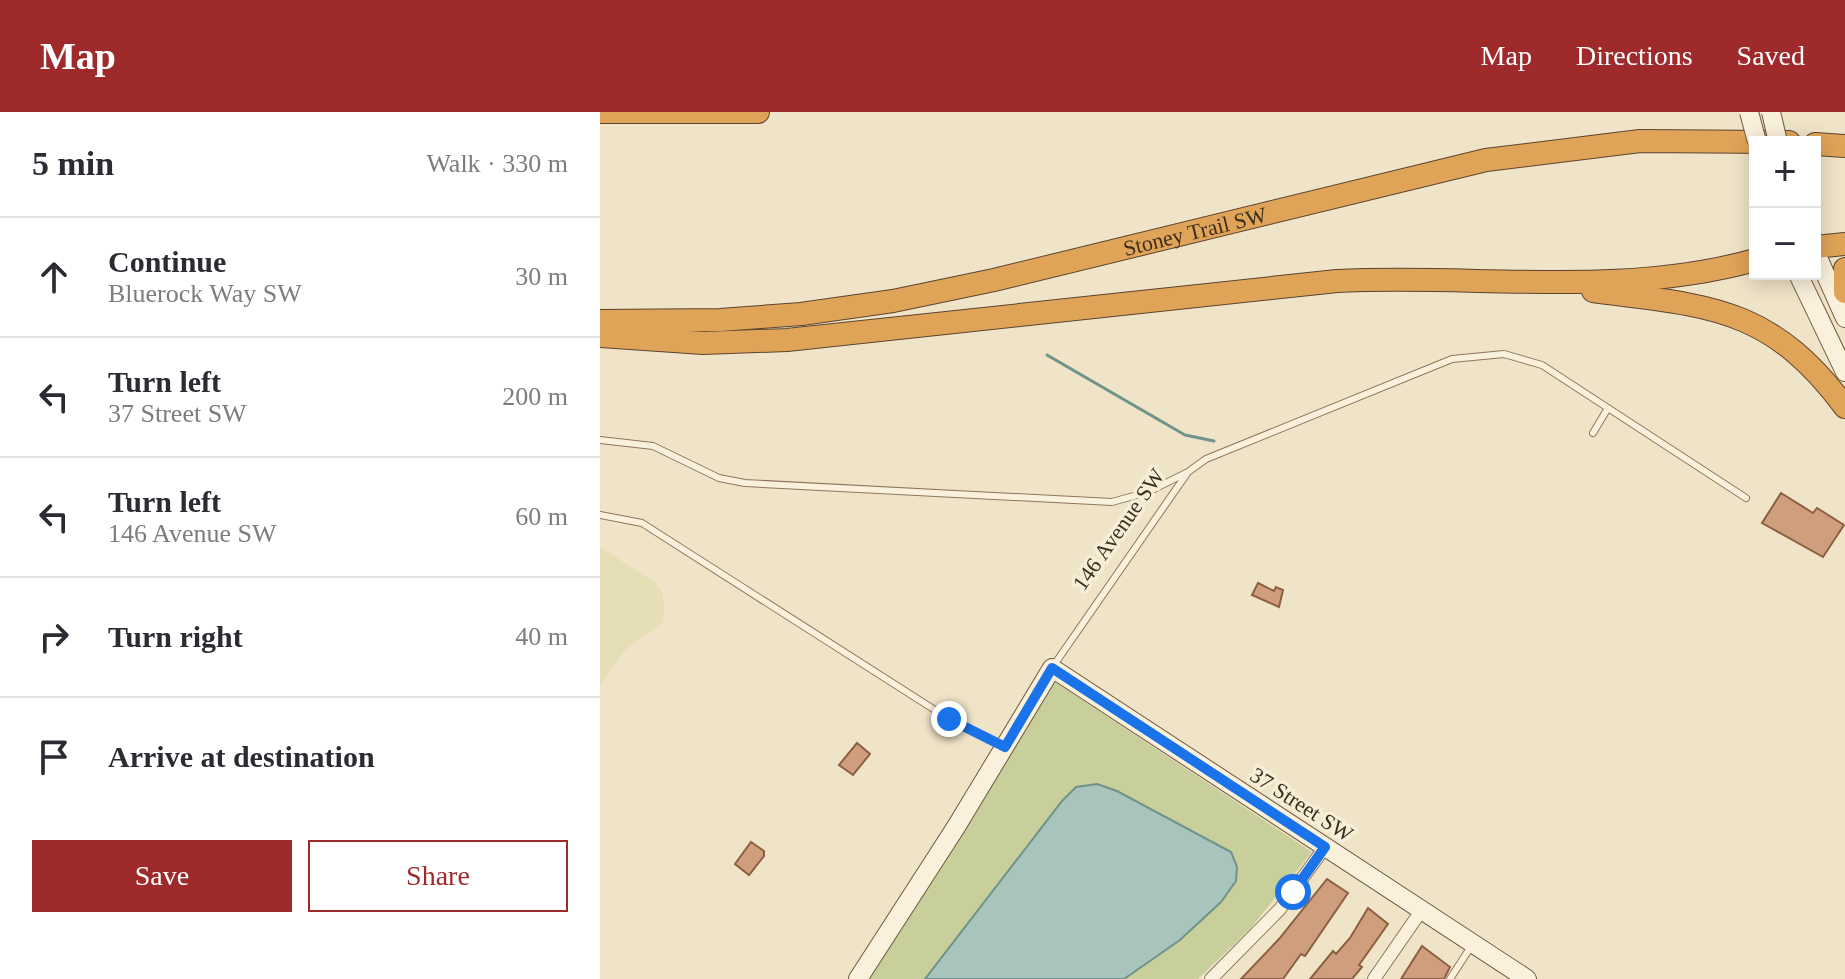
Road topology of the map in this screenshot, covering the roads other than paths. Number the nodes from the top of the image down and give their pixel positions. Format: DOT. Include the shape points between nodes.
graph roads {
  1 [pos="600,112"];
  2 [pos="758,112"];
  3 [pos="1749,112"];
  4 [pos="1771,112"];
  5 [pos="1755,136"];
  6 [pos="1777,136"];
  7 [pos="1749,142"];
  8 [pos="1821,144"];
  9 [pos="1845,146"];
  10 [pos="1845,244"];
  11 [pos="1821,248"];
  12 [pos="1749,261"];
  13 [pos="1821,263"];
  14 [pos="1845,269"];
  15 [pos="1516,280"];
  16 [pos="1801,280"];
  17 [pos="1845,292"];
  18 [pos="1845,318"];
  19 [pos="600,321"];
  20 [pos="600,336"];
  21 [pos="1845,372"];
  22 [pos="1845,407"];
  23 [pos="1608,408"];
  24 [pos="1645,432"];
  25 [pos="1593,433"];
  26 [pos="600,440"];
  27 [pos="1639,442"];
  28 [pos="1188,472"];
  29 [pos="1746,498"];
  30 [pos="600,515"];
  31 [pos="1052,668"];
  32 [pos="1005,747"];
  33 [pos="1325,847"];
  34 [pos="1421,911"];
  35 [pos="1473,944"];
  36 [pos="858,979"];
  37 [pos="1211,979"];
  38 [pos="1374,979"];
  39 [pos="1450,979"];
  40 [pos="1527,979"];
  1 -- 2 [label="highway"];
  3 -- 5 [label="street, bridge"];
  4 -- 6 [label="street, bridge"];
  7 -- 19 [label="highway, Stoney Trail SW" via="1640,141 1514,156 893,301 720,320"];
  8 -- 9 [label="highway"];
  10 -- 11 [label="highway"];
  12 -- 15 [label="highway" via="1661,276"];
  13 -- 18 [label="street"];
  14 -- 17 [label="highway"];
  15 -- 20 [label="highway" via="1337,281 787,340 703,343"];
  15 -- 22 [label="highway" via="1711,308 1746,319 1782,339"];
  16 -- 21 [label="street"];
  23 -- 24 [label="lane, 146 Avenue SW"];
  23 -- 25 [label="lane"];
  23 -- 28 [label="lane, 146 Avenue SW" via="1542,365 1504,354 1472,355 1206,459"];
  24 -- 27 [label="lane"];
  24 -- 29 [label="lane, 146 Avenue SW"];
  26 -- 28 [label="lane" via="653,446 719,478 745,483 1112,502"];
  28 -- 31 [label="lane, 146 Avenue SW"];
  30 -- 32 [label="lane" via="642,523 949,719"];
  31 -- 32 [label="street, 146 Avenue SW"];
  31 -- 33 [label="street, 37 Street SW"];
  32 -- 36 [label="street, 146 Avenue SW"];
  33 -- 34 [label="street, 37 Street SW"];
  33 -- 37 [label="street" via="1253,940"];
  34 -- 35 [label="street, 37 Street SW"];
  34 -- 38 [label="street"];
  35 -- 39 [label="lane"];
  35 -- 40 [label="street, 37 Street SW"];
}
